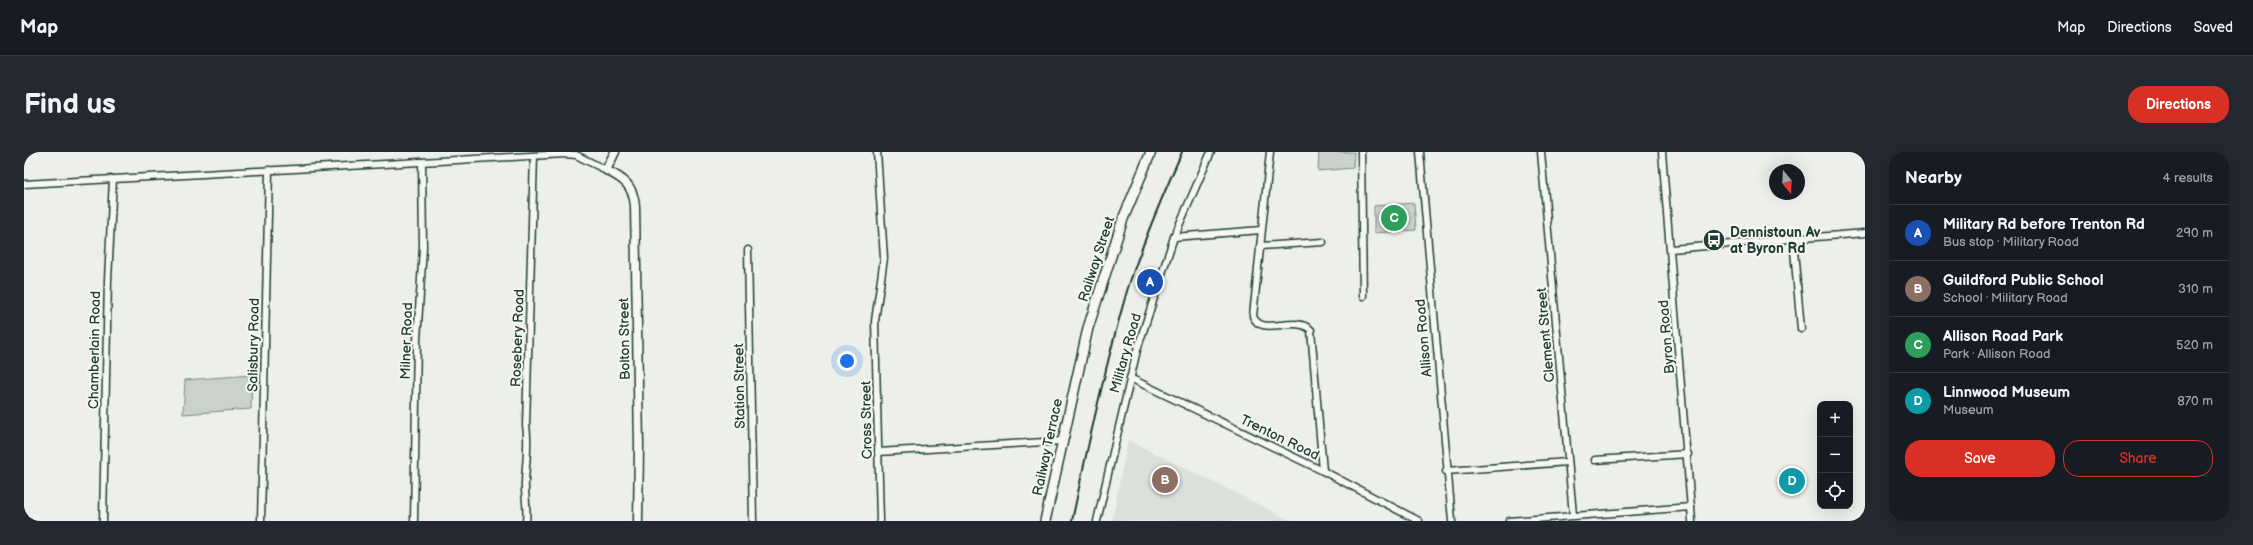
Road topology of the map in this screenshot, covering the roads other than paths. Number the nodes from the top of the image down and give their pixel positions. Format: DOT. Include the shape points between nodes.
graph roads {
  1 [pos="877,152"];
  2 [pos="1150,152"];
  3 [pos="1211,152"];
  4 [pos="1270,152"];
  5 [pos="1362,152"];
  6 [pos="1420,152"];
  7 [pos="1541,152"];
  8 [pos="1662,152"];
  9 [pos="541,154"];
  10 [pos="614,154"];
  11 [pos="534,156"];
  12 [pos="422,162"];
  13 [pos="269,170"];
  14 [pos="606,170"];
  15 [pos="113,179"];
  16 [pos="24,184"];
  17 [pos="1262,230"];
  18 [pos="1865,233"];
  19 [pos="1174,237"];
  20 [pos="1793,239"];
  21 [pos="1323,242"];
  22 [pos="1260,246"];
  23 [pos="1671,249"];
  24 [pos="748,250"];
  25 [pos="1363,296"];
  26 [pos="1801,329"];
  27 [pos="1076,378"];
  28 [pos="1130,378"];
  29 [pos="1062,441"];
  30 [pos="878,452"];
  31 [pos="1688,454"];
  32 [pos="1595,460"];
  33 [pos="1568,462"];
  34 [pos="1323,471"];
  35 [pos="1446,471"];
  36 [pos="1691,507"];
  37 [pos="1573,515"];
  38 [pos="103,521"];
  39 [pos="261,521"];
  40 [pos="414,521"];
  41 [pos="526,521"];
  42 [pos="638,521"];
  43 [pos="753,521"];
  44 [pos="880,521"];
  45 [pos="1045,521"];
  46 [pos="1097,521"];
  47 [pos="1419,521"];
  48 [pos="1452,521"];
  49 [pos="1509,521"];
  50 [pos="1692,521"];
  1 -- 30 [label="street, Cross Street" via="884,258 877,301"];
  2 -- 27 [label="main road, Railway Street" via="1108,263"];
  3 -- 19 [label="street, Military Road"];
  4 -- 17 [label="street"];
  5 -- 25 [label="street"];
  6 -- 35 [label="street, Allison Road"];
  7 -- 33 [label="street, Clement Street"];
  8 -- 23 [label="street, Byron Road"];
  9 -- 11 [label="street"];
  9 -- 14 [label="street" via="570,154"];
  10 -- 14 [label="street"];
  11 -- 12 [label="street"];
  11 -- 41 [label="street, Rosebery Road" via="526,426"];
  12 -- 13 [label="street"];
  12 -- 40 [label="street, Milner Road"];
  13 -- 15 [label="street"];
  13 -- 39 [label="street, Salisbury Road"];
  14 -- 42 [label="street, Bolton Street" via="628,183 634,201"];
  15 -- 16 [label="street"];
  15 -- 38 [label="street, Chamberlain Road" via="108,280"];
  17 -- 19 [label="street"];
  17 -- 22 [label="street"];
  18 -- 20 [label="street"];
  19 -- 28 [label="street, Military Road" via="1136,350"];
  20 -- 23 [label="street"];
  20 -- 26 [label="street"];
  21 -- 22 [label="street"];
  22 -- 34 [label="street" via="1252,311 1254,319 1259,324 1268,326 1299,323 1311,330"];
  23 -- 31 [label="street, Byron Road"];
  24 -- 43 [label="street, Station Street"];
  27 -- 29 [label="main road, Railway Terrace"];
  28 -- 34 [label="street, Trenton Road"];
  28 -- 46 [label="street, Military Road"];
  29 -- 30 [label="street"];
  29 -- 45 [label="main road, Railway Terrace"];
  30 -- 44 [label="street, Cross Street"];
  31 -- 32 [label="street"];
  31 -- 36 [label="street, Byron Road"];
  33 -- 35 [label="street"];
  33 -- 37 [label="street, Clement Street"];
  34 -- 47 [label="street, Trenton Road"];
  35 -- 48 [label="street, Allison Road"];
  36 -- 37 [label="street"];
  36 -- 50 [label="street, Byron Road"];
  37 -- 49 [label="street"];
}
